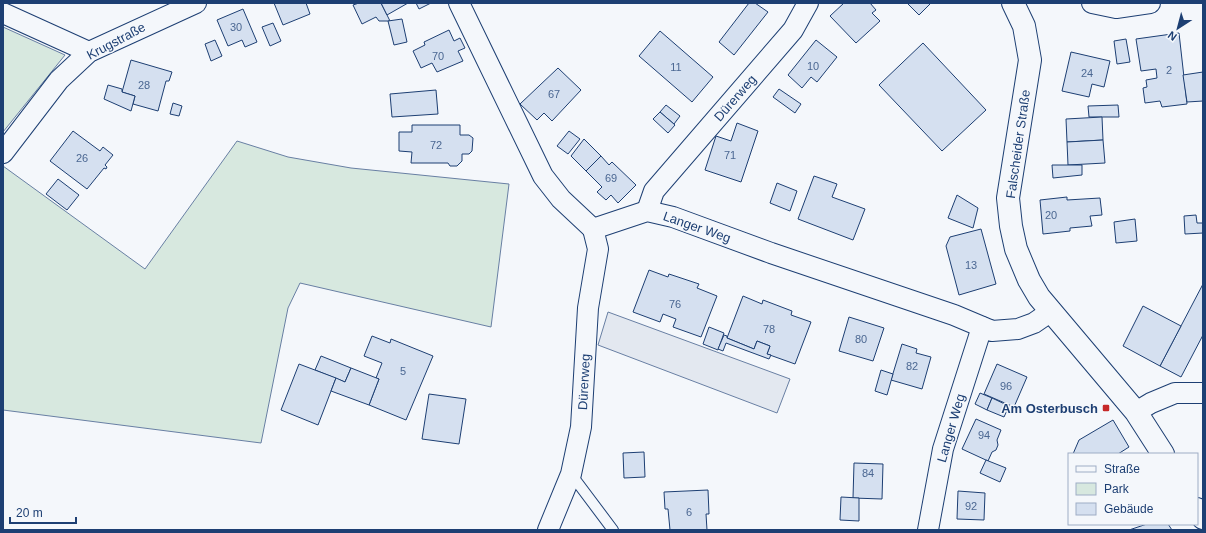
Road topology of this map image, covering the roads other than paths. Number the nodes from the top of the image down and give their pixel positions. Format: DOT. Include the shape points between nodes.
graph roads {
  1 [pos="196,3"];
  2 [pos="459,3"];
  3 [pos="808,3"];
  4 [pos="1013,3"];
  5 [pos="1092,3"];
  6 [pos="1150,3"];
  7 [pos="3,13"];
  8 [pos="89,52"];
  9 [pos="3,153"];
  10 [pos="647,211"];
  11 [pos="593,229"];
  12 [pos="1050,312"];
  13 [pos="982,327"];
  14 [pos="1203,393"];
  15 [pos="1136,412"];
  16 [pos="1162,453"];
  17 [pos="571,474"];
  18 [pos="548,530"];
  19 [pos="613,530"];
  20 [pos="928,530"];
  1 -- 8 [label="street, Krugstraße"];
  2 -- 11 [label="street" via="543,176 561,199"];
  3 -- 10 [label="street, Dürerweg" via="793,30 654,191"];
  4 -- 12 [label="street, Falscheider Straße" via="1024,26 1030,60 1008,198 1011,226 1016,249 1029,280"];
  5 -- 6 [label="street" via="1116,8"];
  7 -- 8 [label="street"];
  8 -- 9 [label="street, Krugstraße" via="59,80"];
  10 -- 11 [label="street, Langer Weg"];
  10 -- 13 [label="street, Langer Weg" via="673,217"];
  11 -- 17 [label="street, Dürerweg" via="598,249 588,308 581,427"];
  12 -- 13 [label="street, Langer Weg" via="1034,323 1018,329 992,331"];
  12 -- 15 [label="street, Falscheider Straße" via="1089,354"];
  13 -- 20 [label="street, Langer Weg" via="943,449"];
  14 -- 15 [label="street" via="1175,394"];
  15 -- 16 [label="street, Falscheider Straße"];
  17 -- 18 [label="street, Dürerweg"];
  17 -- 19 [label="lane"];
}
